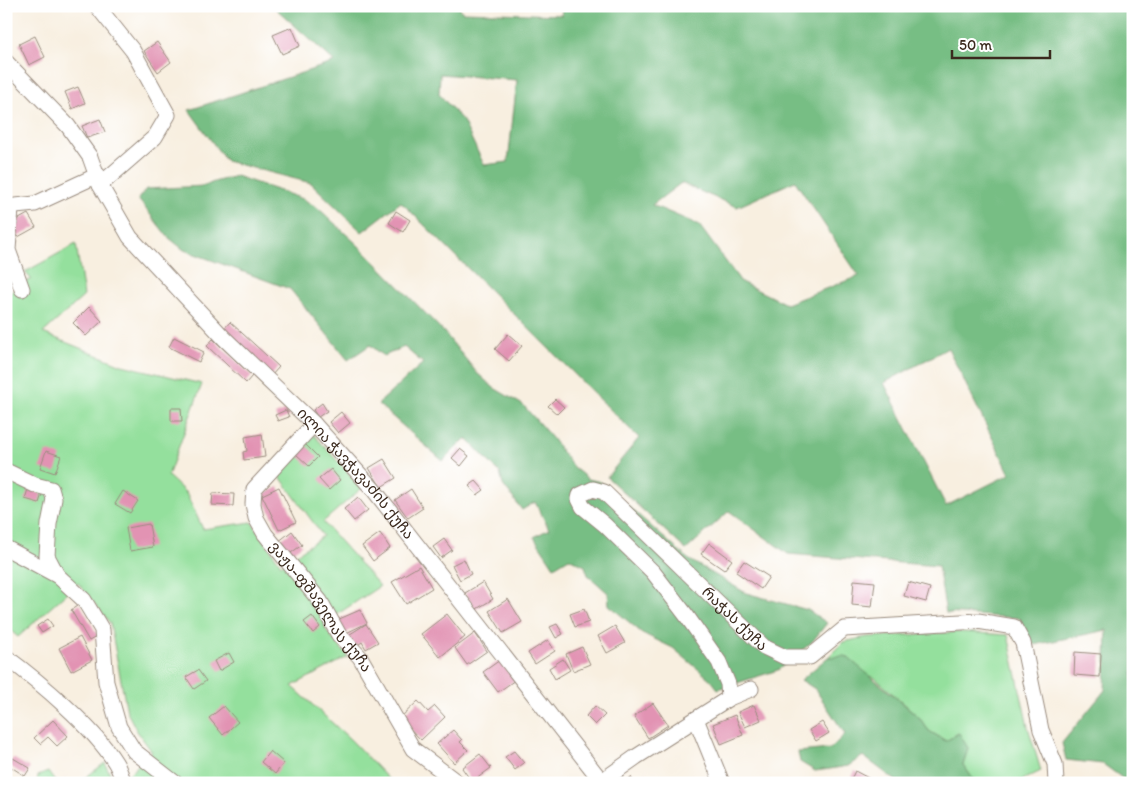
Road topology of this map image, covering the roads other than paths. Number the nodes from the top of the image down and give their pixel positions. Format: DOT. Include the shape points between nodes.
graph roads {
  1 [pos="97,6"];
  2 [pos="6,62"];
  3 [pos="99,180"];
  4 [pos="9,208"];
  5 [pos="22,289"];
  6 [pos="314,424"];
  7 [pos="6,471"];
  8 [pos="6,548"];
  9 [pos="58,576"];
  10 [pos="6,657"];
  11 [pos="751,689"];
  12 [pos="729,698"];
  13 [pos="696,719"];
  14 [pos="119,726"];
  15 [pos="115,762"];
  16 [pos="602,782"];
  17 [pos="124,783"];
  18 [pos="175,783"];
  19 [pos="458,783"];
  20 [pos="722,783"];
  21 [pos="1056,783"];
  1 -- 3 [label="street" via="133,51 168,115 155,137"];
  2 -- 3 [label="street, ილია ჭავჭავაძის ქუჩა" via="68,126 90,157"];
  3 -- 4 [label="street" via="35,204"];
  3 -- 6 [label="street, ილია ჭავჭავაძის ქუჩა" via="130,237 224,338"];
  4 -- 5 [label="street" via="8,250"];
  6 -- 16 [label="street, ილია ჭავჭავაძის ქუჩა" via="373,489"];
  6 -- 19 [label="street, ვაჟა-ფშაველას ქუჩა" via="254,489 256,518 265,534 320,601 339,634 360,658 412,749"];
  7 -- 9 [label="street" via="35,485 51,488 54,499 47,556"];
  8 -- 9 [label="street"];
  9 -- 14 [label="street" via="84,600 102,630 106,682"];
  10 -- 15 [label="street" via="50,692 85,726"];
  11 -- 12 [label="street"];
  12 -- 13 [label="street"];
  12 -- 21 [label="street, რაჭას ქუჩა" via="728,684 719,662 686,615 653,572 583,507 580,495 594,489 604,492 764,647 785,658 810,658 844,629 978,621 1014,626 1023,643 1041,730 1055,764"];
  13 -- 16 [label="street"];
  13 -- 20 [label="street"];
  14 -- 15 [label="street"];
  14 -- 18 [label="street" via="134,751"];
  15 -- 17 [label="street"];
}
